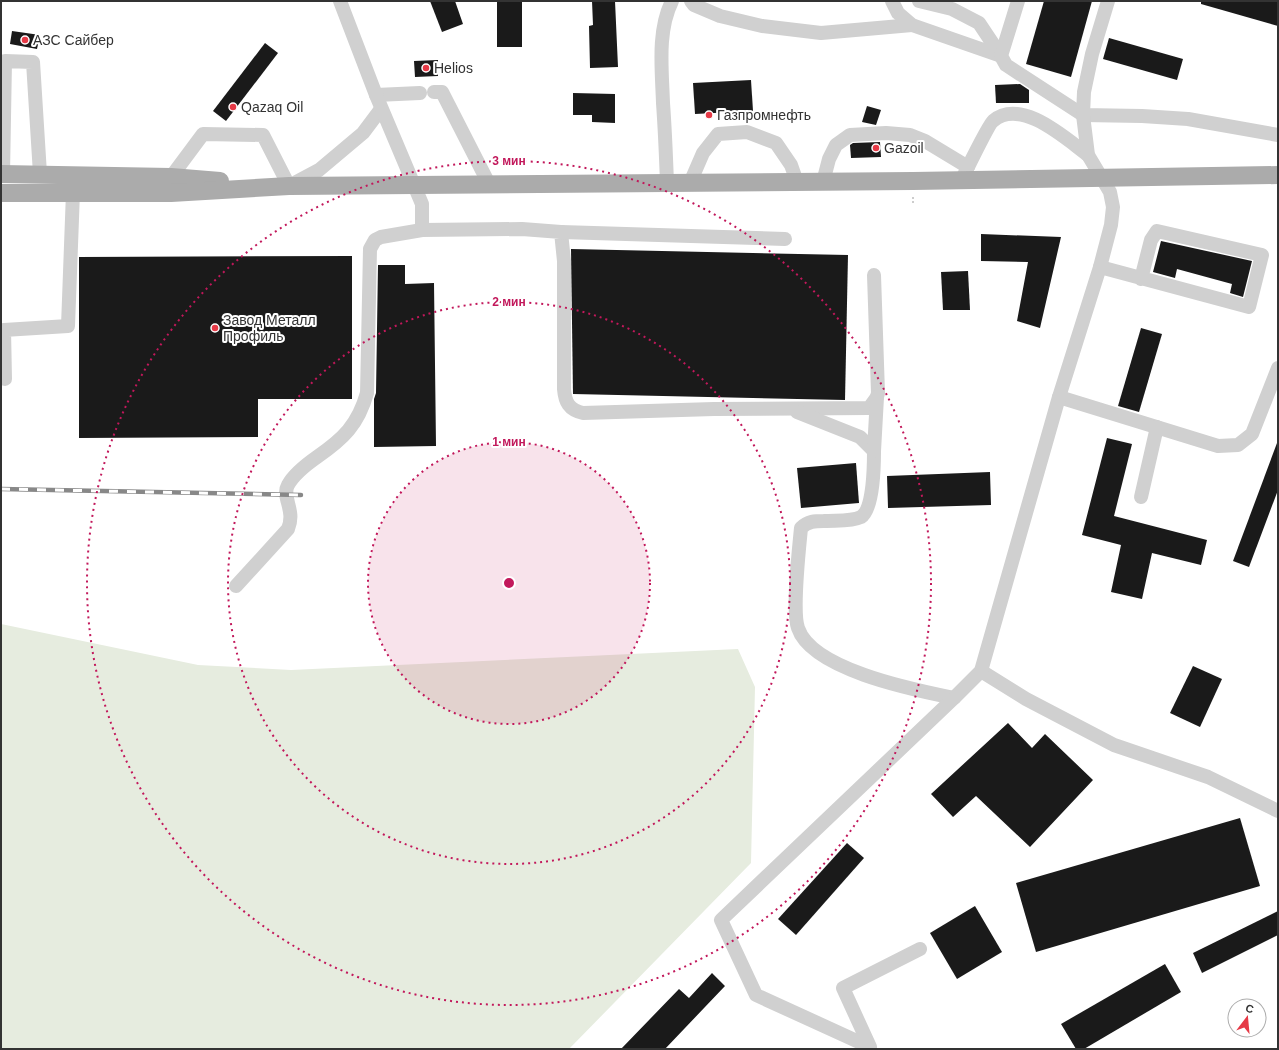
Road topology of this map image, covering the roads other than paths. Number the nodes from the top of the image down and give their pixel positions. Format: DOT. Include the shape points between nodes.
graph roads {
  1 [pos="340,1"];
  2 [pos="672,1"];
  3 [pos="691,1"];
  4 [pos="892,1"];
  5 [pos="919,1"];
  6 [pos="1018,1"];
  7 [pos="1108,1"];
  8 [pos="912,25"];
  9 [pos="1001,56"];
  10 [pos="376,95"];
  11 [pos="382,109"];
  12 [pos="1083,116"];
  13 [pos="1278,135"];
  14 [pos="1088,155"];
  15 [pos="965,173"];
  16 [pos="2,174"];
  17 [pos="40,174"];
  18 [pos="1278,175"];
  19 [pos="171,177"];
  20 [pos="1102,178"];
  21 [pos="797,182"];
  22 [pos="823,182"];
  23 [pos="667,183"];
  24 [pos="690,183"];
  25 [pos="489,184"];
  26 [pos="414,185"];
  27 [pos="289,186"];
  28 [pos="73,192"];
  29 [pos="1,193"];
  30 [pos="422,230"];
  31 [pos="561,232"];
  32 [pos="785,238"];
  33 [pos="1100,267"];
  34 [pos="874,275"];
  35 [pos="1141,279"];
  36 [pos="1278,368"];
  37 [pos="5,378"];
  38 [pos="1059,397"];
  39 [pos="877,398"];
  40 [pos="791,410"];
  41 [pos="1157,427"];
  42 [pos="874,451"];
  43 [pos="1141,497"];
  44 [pos="236,586"];
  45 [pos="981,671"];
  46 [pos="954,698"];
  47 [pos="1278,811"];
  48 [pos="920,949"];
  1 -- 10 [label="street"];
  2 -- 23 [label="street" via="663,29 662,68"];
  3 -- 8 [label="street" via="694,5 720,16 762,26 821,33"];
  4 -- 8 [label="street" via="898,13"];
  5 -- 9 [label="street" via="952,9 979,23"];
  6 -- 9 [label="street"];
  7 -- 12 [label="street" via="1092,54 1084,92"];
  8 -- 9 [label="street"];
  9 -- 12 [label="street" via="1006,65"];
  10 -- 11 [label="street"];
  10 -- 25 [label="street" via="442,92"];
  11 -- 26 [label="street"];
  11 -- 27 [label="street" via="363,133 319,170"];
  12 -- 13 [label="street" via="1188,119"];
  12 -- 14 [label="street"];
  14 -- 15 [label="street" via="1028,115 1008,114 993,121"];
  14 -- 20 [label="street"];
  15 -- 20 [label="main road"];
  15 -- 22 [label="main road"];
  15 -- 22 [label="street" via="925,141 910,135 850,135 836,145"];
  16 -- 17 [label="main road"];
  16 -- 17 [label="street" via="5,61 33,62"];
  17 -- 19 [label="main road"];
  18 -- 20 [label="main road"];
  19 -- 27 [label="main road"];
  19 -- 27 [label="street" via="203,134 263,135"];
  20 -- 33 [label="street" via="1110,192 1113,207"];
  21 -- 22 [label="main road"];
  21 -- 24 [label="main road"];
  21 -- 24 [label="street" via="791,165 776,143 747,132 718,134 703,153"];
  23 -- 24 [label="main road"];
  23 -- 25 [label="main road"];
  25 -- 26 [label="main road"];
  26 -- 27 [label="main road"];
  26 -- 30 [label="street" via="422,204"];
  27 -- 28 [label="main road" via="171,193"];
  28 -- 29 [label="main road"];
  28 -- 37 [label="street" via="68,326 4,330"];
  30 -- 31 [label="street" via="522,229"];
  30 -- 44 [label="street" via="381,237 372,243 367,393 363,406 352,428 307,464 287,486 286,494 292,520 288,530"];
  31 -- 32 [label="street"];
  31 -- 40 [label="street" via="564,261 564,389 566,402 575,412"];
  33 -- 35 [label="street"];
  33 -- 38 [label="street"];
  34 -- 39 [label="street"];
  35 -- 35 [label="street" via="1249,307 1262,255 1157,231 1151,240"];
  36 -- 41 [label="street" via="1252,434 1238,445 1218,446"];
  38 -- 41 [label="street"];
  38 -- 45 [label="street"];
  39 -- 40 [label="street" via="869,408 863,410"];
  39 -- 42 [label="street"];
  40 -- 42 [label="street" via="860,437"];
  41 -- 43 [label="street"];
  42 -- 46 [label="street" via="870,500 865,513 852,519 813,521 801,528 797,627 810,647 837,664 907,689"];
  45 -- 46 [label="street"];
  45 -- 47 [label="street" via="1026,700 1114,746 1208,777"];
  46 -- 48 [label="street" via="721,920 756,995 870,1047 843,988"];
}
